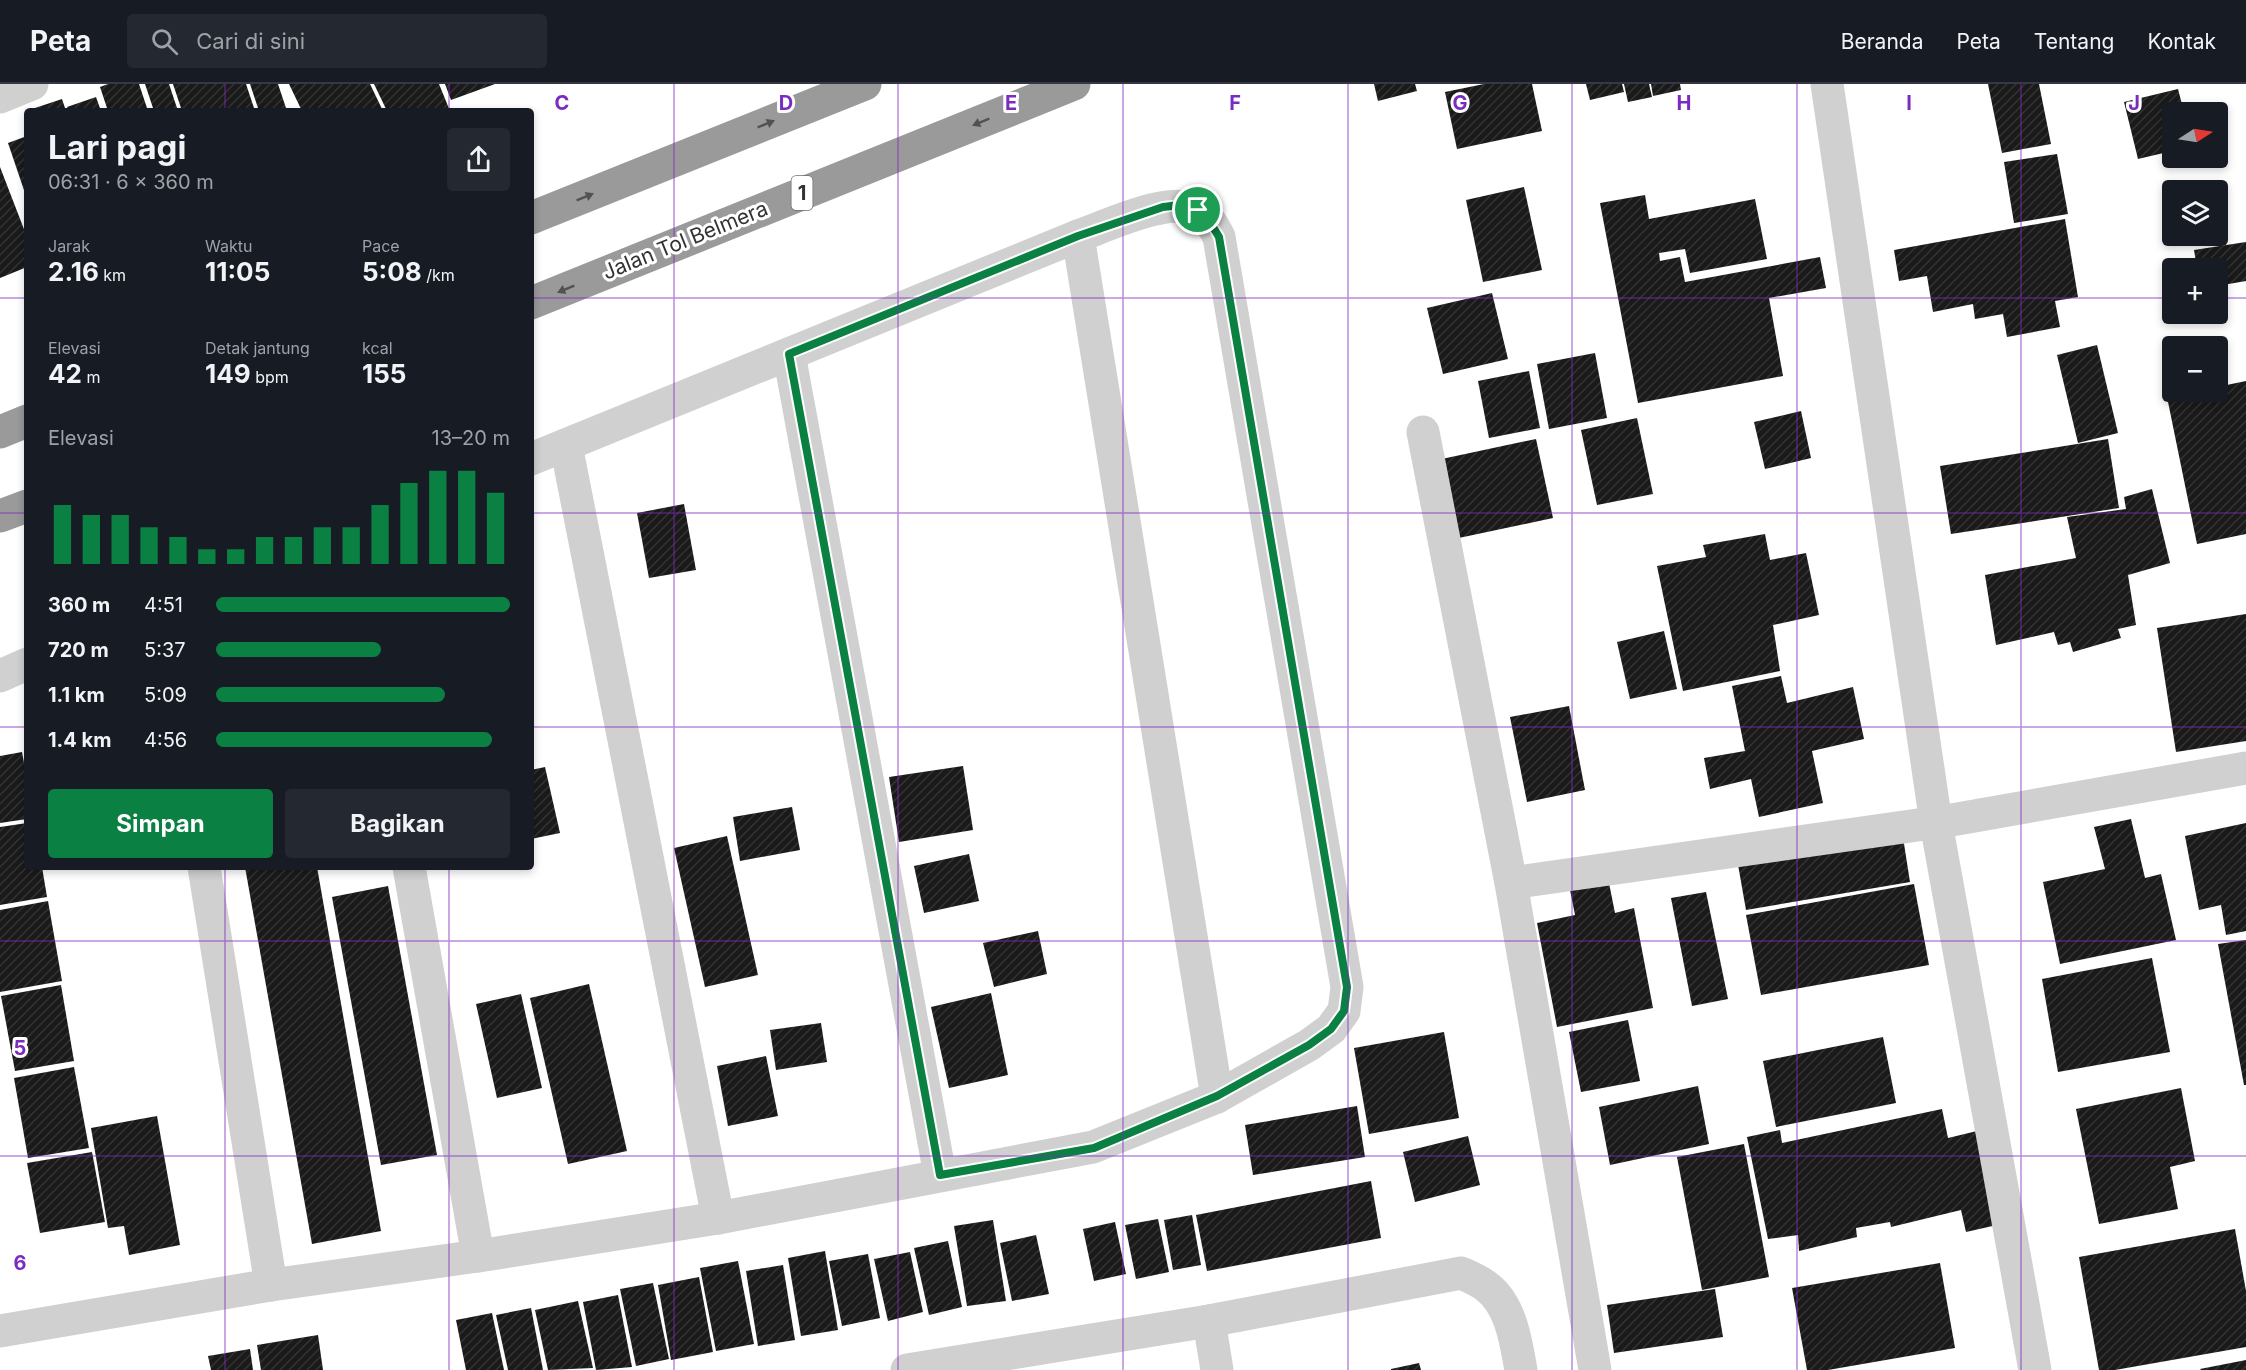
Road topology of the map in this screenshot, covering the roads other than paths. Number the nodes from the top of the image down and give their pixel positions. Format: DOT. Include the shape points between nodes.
graph roads {
  1 [pos="32,84"];
  2 [pos="865,84"];
  3 [pos="1074,84"];
  4 [pos="1827,84"];
  5 [pos="0,97"];
  6 [pos="534,217"];
  7 [pos="1078,236"];
  8 [pos="534,302"];
  9 [pos="789,354"];
  10 [pos="24,422"];
  11 [pos="0,432"];
  12 [pos="1423,432"];
  13 [pos="567,445"];
  14 [pos="534,458"];
  15 [pos="24,507"];
  16 [pos="0,516"];
  17 [pos="24,665"];
  18 [pos="0,676"];
  19 [pos="2246,768"];
  20 [pos="1936,823"];
  21 [pos="204,870"];
  22 [pos="410,870"];
  23 [pos="1511,883"];
  24 [pos="1217,1096"];
  25 [pos="940,1175"];
  26 [pos="718,1218"];
  27 [pos="478,1256"];
  28 [pos="271,1285"];
  29 [pos="1209,1321"];
  30 [pos="0,1331"];
  31 [pos="908,1370"];
  32 [pos="1217,1370"];
  33 [pos="1521,1370"];
  34 [pos="1595,1370"];
  35 [pos="2035,1370"];
  1 -- 5 [label="street"];
  6 -- 2 [label="highway, one-way"];
  3 -- 8 [label="highway, Jalan Tol Belmera / 1, one-way"];
  4 -- 20 [label="street"];
  7 -- 9 [label="street"];
  7 -- 24 [label="street"];
  7 -- 24 [label="street" via="1163,207 1180,205 1198,210 1219,237 1347,987 1344,1011 1331,1029"];
  9 -- 13 [label="street"];
  9 -- 25 [label="street"];
  10 -- 11 [label="highway"];
  12 -- 23 [label="street"];
  13 -- 14 [label="street"];
  13 -- 26 [label="street"];
  15 -- 16 [label="highway"];
  17 -- 18 [label="street"];
  19 -- 20 [label="street"];
  20 -- 23 [label="street"];
  20 -- 35 [label="street"];
  21 -- 28 [label="street"];
  22 -- 27 [label="street"];
  23 -- 34 [label="street"];
  24 -- 25 [label="street" via="1094,1148"];
  25 -- 26 [label="street"];
  26 -- 27 [label="street"];
  27 -- 28 [label="street"];
  28 -- 30 [label="street"];
  29 -- 31 [label="street"];
  29 -- 32 [label="street"];
  29 -- 33 [label="street" via="1461,1273 1488,1287 1505,1309"];
}
